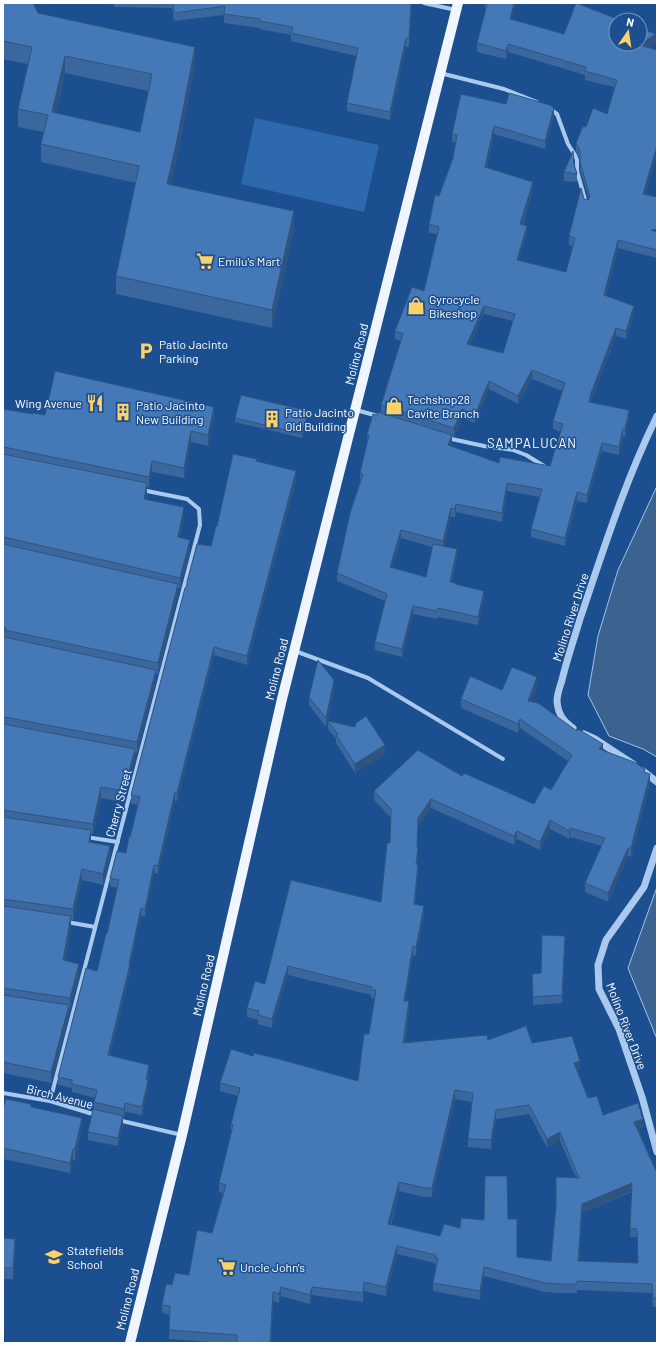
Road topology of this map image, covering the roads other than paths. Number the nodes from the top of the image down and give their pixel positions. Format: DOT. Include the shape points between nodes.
graph roads {
  1 [pos="424,3"];
  2 [pos="457,6"];
  3 [pos="440,73"];
  4 [pos="539,103"];
  5 [pos="546,106"];
  6 [pos="587,205"];
  7 [pos="355,409"];
  8 [pos="657,416"];
  9 [pos="383,417"];
  10 [pos="440,436"];
  11 [pos="544,466"];
  12 [pos="133,488"];
  13 [pos="176,591"];
  14 [pos="184,593"];
  15 [pos="294,651"];
  16 [pos="153,676"];
  17 [pos="161,678"];
  18 [pos="132,756"];
  19 [pos="140,757"];
  20 [pos="503,759"];
  21 [pos="657,782"];
  22 [pos="80,836"];
  23 [pos="118,842"];
  24 [pos="657,848"];
  25 [pos="65,922"];
  26 [pos="95,927"];
  27 [pos="65,1012"];
  28 [pos="73,1013"];
  29 [pos="3,1093"];
  30 [pos="50,1102"];
  31 [pos="105,1117"];
  32 [pos="112,1118"];
  33 [pos="182,1135"];
  34 [pos="657,1152"];
  35 [pos="130,1343"];
  1 -- 2 [label="street"];
  2 -- 3 [label="main road, Molino Road"];
  3 -- 4 [label="street" via="504,89"];
  3 -- 7 [label="main road, Molino Road"];
  5 -- 6 [label="street" via="557,114 575,155"];
  7 -- 9 [label="street"];
  7 -- 15 [label="main road, Molino Road"];
  8 -- 21 [label="street, Molino River Drive" via="600,559 571,644 557,699 558,711 564,721 577,732 595,739"];
  10 -- 11 [label="street" via="476,445 513,450"];
  12 -- 14 [label="street, Cherry Street" via="187,499 198,509 200,525"];
  13 -- 14 [label="street"];
  14 -- 17 [label="street, Cherry Street"];
  15 -- 20 [label="street" via="368,678"];
  15 -- 33 [label="main road, Molino Road"];
  16 -- 17 [label="street"];
  17 -- 19 [label="street, Cherry Street"];
  18 -- 19 [label="street"];
  19 -- 23 [label="street, Cherry Street"];
  22 -- 23 [label="street"];
  23 -- 26 [label="street, Cherry Street"];
  24 -- 34 [label="street, Molino River Drive" via="644,887 606,940 598,965 599,989 619,1029"];
  25 -- 26 [label="street"];
  26 -- 28 [label="street, Cherry Street"];
  27 -- 28 [label="street"];
  28 -- 30 [label="street, Cherry Street"];
  29 -- 30 [label="street, Birch Avenue"];
  30 -- 31 [label="street, Birch Avenue"];
  32 -- 33 [label="street"];
  33 -- 35 [label="main road, Molino Road"];
}
